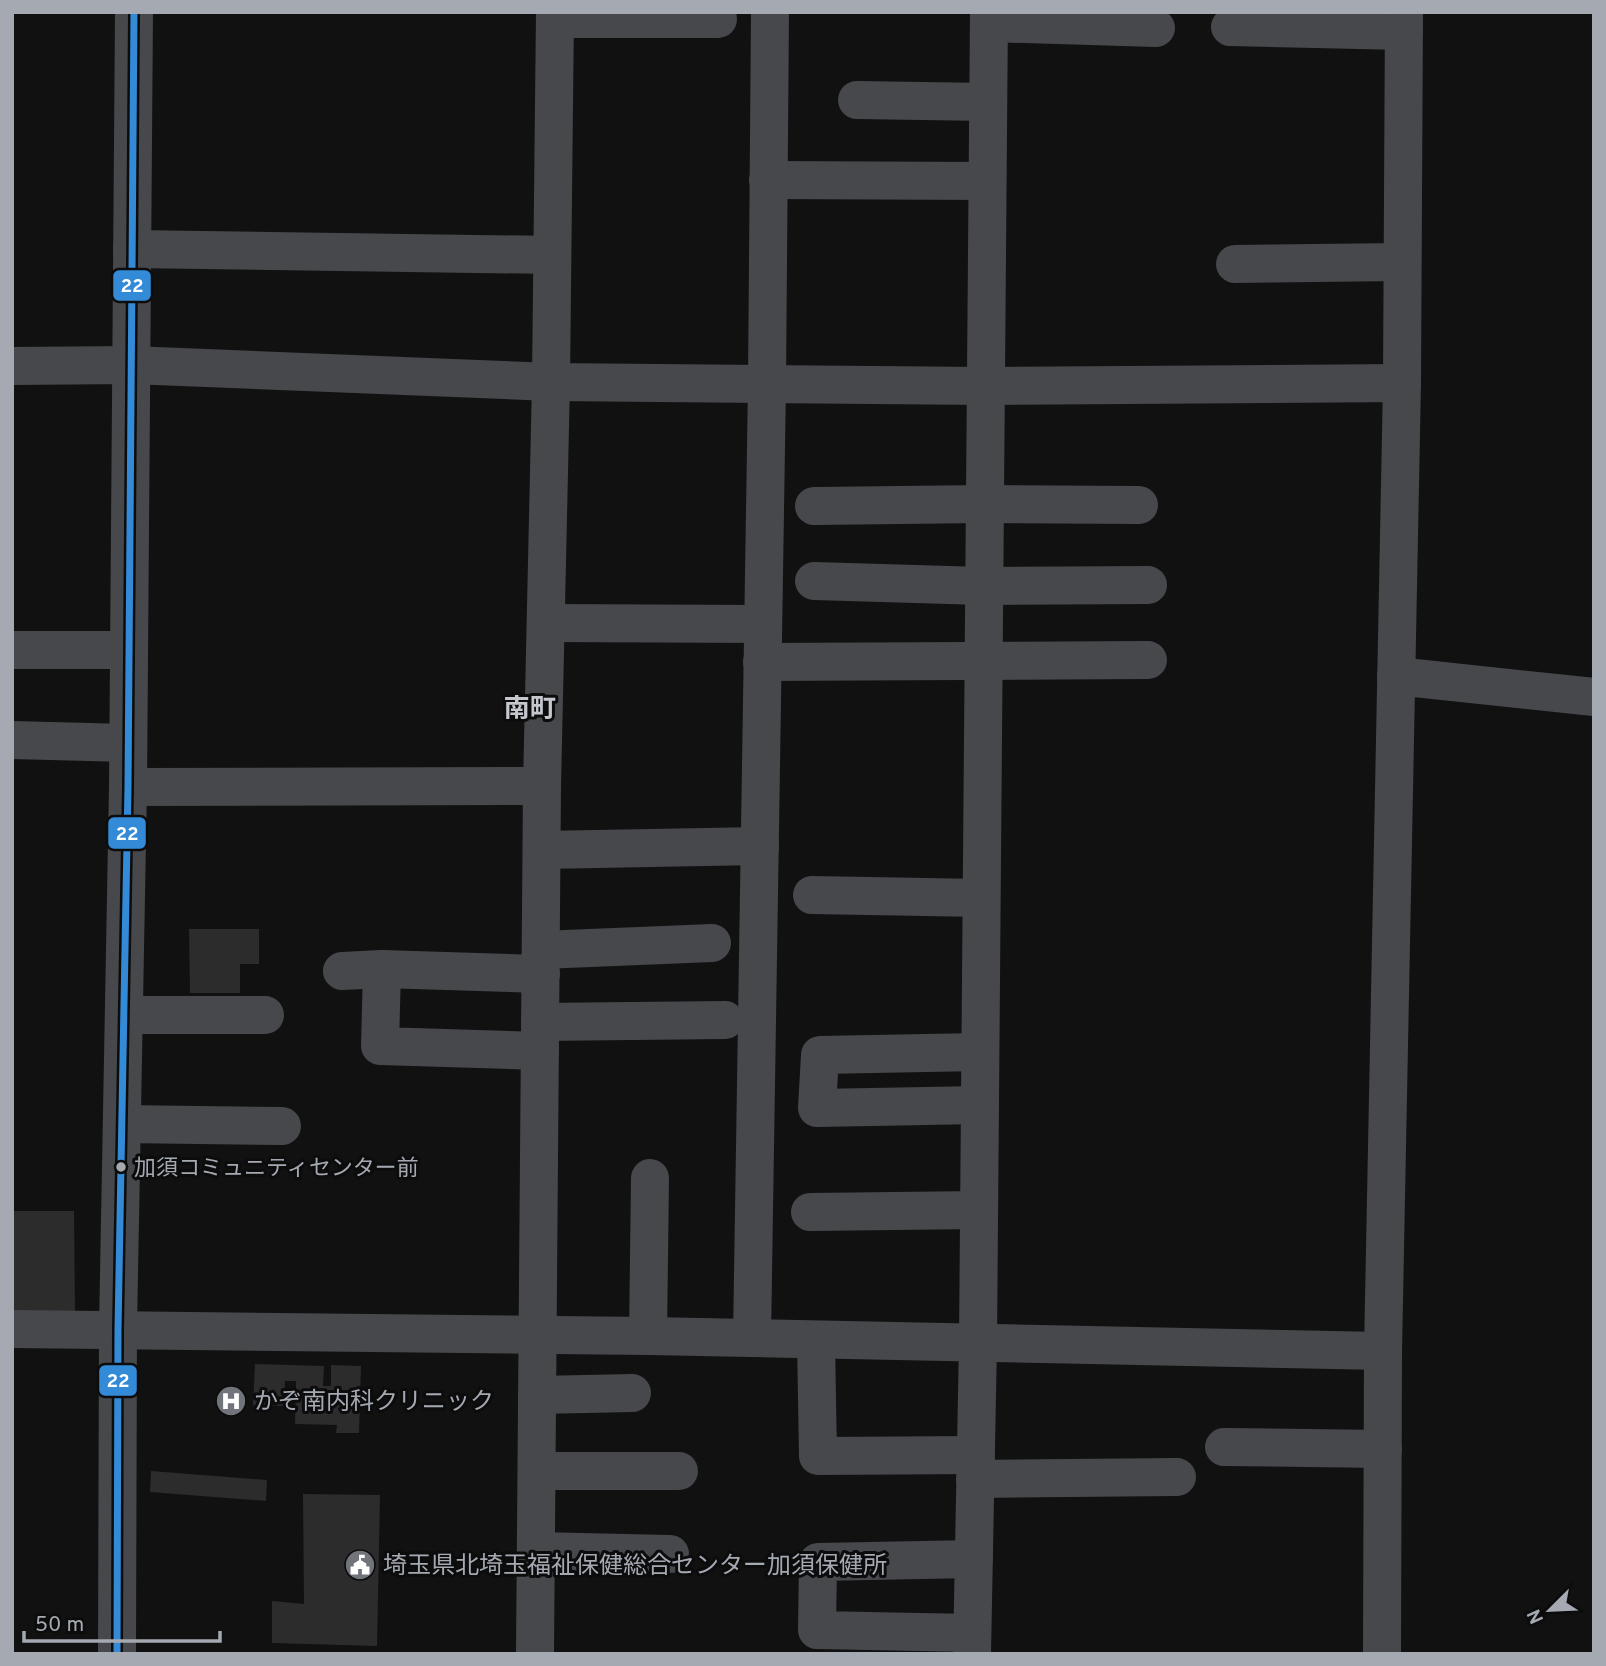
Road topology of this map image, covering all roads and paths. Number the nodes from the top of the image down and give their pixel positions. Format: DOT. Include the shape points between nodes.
graph roads {
  1 [pos="134,12"];
  2 [pos="770,12"];
  3 [pos="555,15"];
  4 [pos="989,18"];
  5 [pos="718,19"];
  6 [pos="1404,22"];
  7 [pos="1230,27"];
  8 [pos="1156,28"];
  9 [pos="857,100"];
  10 [pos="988,102"];
  11 [pos="768,180"];
  12 [pos="987,181"];
  13 [pos="132,249"];
  14 [pos="552,256"];
  15 [pos="1402,262"];
  16 [pos="1235,264"];
  17 [pos="131,365"];
  18 [pos="12,366"];
  19 [pos="551,382"];
  20 [pos="1402,383"];
  21 [pos="767,384"];
  22 [pos="985,386"];
  23 [pos="984,504"];
  24 [pos="1139,505"];
  25 [pos="814,506"];
  26 [pos="814,581"];
  27 [pos="1147,585"];
  28 [pos="983,586"];
  29 [pos="546,623"];
  30 [pos="763,624"];
  31 [pos="12,650"];
  32 [pos="129,650"];
  33 [pos="1149,660"];
  34 [pos="762,662"];
  35 [pos="983,662"];
  36 [pos="1396,676"];
  37 [pos="1594,697"];
  38 [pos="12,740"];
  39 [pos="128,743"];
  40 [pos="542,786"];
  41 [pos="128,787"];
  42 [pos="760,846"];
  43 [pos="542,850"];
  44 [pos="812,895"];
  45 [pos="981,898"];
  46 [pos="712,943"];
  47 [pos="541,962"];
  48 [pos="382,969"];
  49 [pos="342,971"];
  50 [pos="124,1015"];
  51 [pos="265,1015"];
  52 [pos="724,1020"];
  53 [pos="540,1036"];
  54 [pos="980,1052"];
  55 [pos="980,1105"];
  56 [pos="122,1124"];
  57 [pos="282,1126"];
  58 [pos="650,1178"];
  59 [pos="979,1210"];
  60 [pos="810,1212"];
  61 [pos="12,1329"];
  62 [pos="118,1329"];
  63 [pos="538,1335"];
  64 [pos="648,1336"];
  65 [pos="752,1338"];
  66 [pos="816,1340"];
  67 [pos="978,1343"];
  68 [pos="1383,1351"];
  69 [pos="632,1393"];
  70 [pos="537,1395"];
  71 [pos="1224,1447"];
  72 [pos="1383,1449"];
  73 [pos="975,1467"];
  74 [pos="537,1471"];
  75 [pos="679,1471"];
  76 [pos="1177,1477"];
  77 [pos="536,1551"];
  78 [pos="670,1554"];
  79 [pos="974,1559"];
  80 [pos="972,1643"];
  81 [pos="117,1654"];
  82 [pos="535,1654"];
  83 [pos="1382,1654"];
  1 -- 13 [label="street"];
  2 -- 11 [label="street"];
  3 -- 5 [label="street"];
  3 -- 14 [label="street"];
  4 -- 8 [label="street"];
  4 -- 10 [label="street"];
  6 -- 7 [label="street"];
  6 -- 15 [label="street"];
  9 -- 10 [label="street"];
  10 -- 12 [label="street"];
  11 -- 12 [label="street"];
  11 -- 21 [label="street"];
  12 -- 22 [label="street"];
  13 -- 14 [label="street"];
  13 -- 17 [label="street"];
  14 -- 19 [label="street"];
  15 -- 16 [label="street"];
  15 -- 20 [label="street"];
  17 -- 18 [label="street"];
  17 -- 19 [label="street"];
  17 -- 32 [label="street"];
  19 -- 21 [label="street"];
  19 -- 29 [label="street"];
  20 -- 22 [label="street"];
  20 -- 36 [label="street"];
  21 -- 22 [label="street"];
  21 -- 30 [label="street"];
  22 -- 23 [label="street"];
  23 -- 24 [label="street"];
  23 -- 25 [label="street"];
  23 -- 28 [label="street"];
  26 -- 28 [label="street"];
  27 -- 28 [label="street"];
  28 -- 35 [label="street"];
  29 -- 30 [label="street"];
  29 -- 40 [label="street"];
  30 -- 34 [label="street"];
  31 -- 32 [label="street"];
  32 -- 39 [label="street"];
  33 -- 35 [label="street"];
  34 -- 35 [label="street"];
  34 -- 42 [label="street"];
  35 -- 45 [label="street"];
  36 -- 37 [label="street"];
  36 -- 68 [label="street"];
  38 -- 39 [label="street"];
  39 -- 41 [label="street"];
  40 -- 41 [label="street"];
  40 -- 43 [label="street"];
  41 -- 50 [label="street"];
  42 -- 43 [label="street"];
  42 -- 65 [label="street"];
  43 -- 47 [label="street"];
  44 -- 45 [label="street"];
  45 -- 54 [label="street"];
  46 -- 47 [label="street"];
  47 -- 48 [label="street"];
  47 -- 53 [label="street"];
  48 -- 49 [label="street"];
  48 -- 53 [label="street" via="380,1045"];
  50 -- 51 [label="street"];
  50 -- 56 [label="street"];
  52 -- 53 [label="street"];
  53 -- 63 [label="street"];
  54 -- 55 [label="street"];
  54 -- 55 [label="street" via="820,1055 817,1108"];
  55 -- 59 [label="street"];
  56 -- 57 [label="street"];
  56 -- 62 [label="street"];
  58 -- 64 [label="street"];
  59 -- 60 [label="street"];
  59 -- 67 [label="street"];
  61 -- 62 [label="street"];
  62 -- 63 [label="street"];
  62 -- 81 [label="street"];
  63 -- 64 [label="street"];
  63 -- 70 [label="street"];
  64 -- 65 [label="street"];
  65 -- 66 [label="street"];
  66 -- 67 [label="street"];
  66 -- 73 [label="street" via="818,1456"];
  67 -- 68 [label="street"];
  67 -- 73 [label="street"];
  68 -- 72 [label="street"];
  69 -- 70 [label="street"];
  70 -- 74 [label="street"];
  71 -- 72 [label="street"];
  72 -- 83 [label="street"];
  73 -- 76 [label="street"];
  73 -- 79 [label="street"];
  74 -- 75 [label="street"];
  74 -- 77 [label="street"];
  77 -- 78 [label="street"];
  77 -- 82 [label="street"];
  79 -- 80 [label="street"];
  79 -- 80 [label="street" via="818,1562 817,1603 817,1630"];
}
